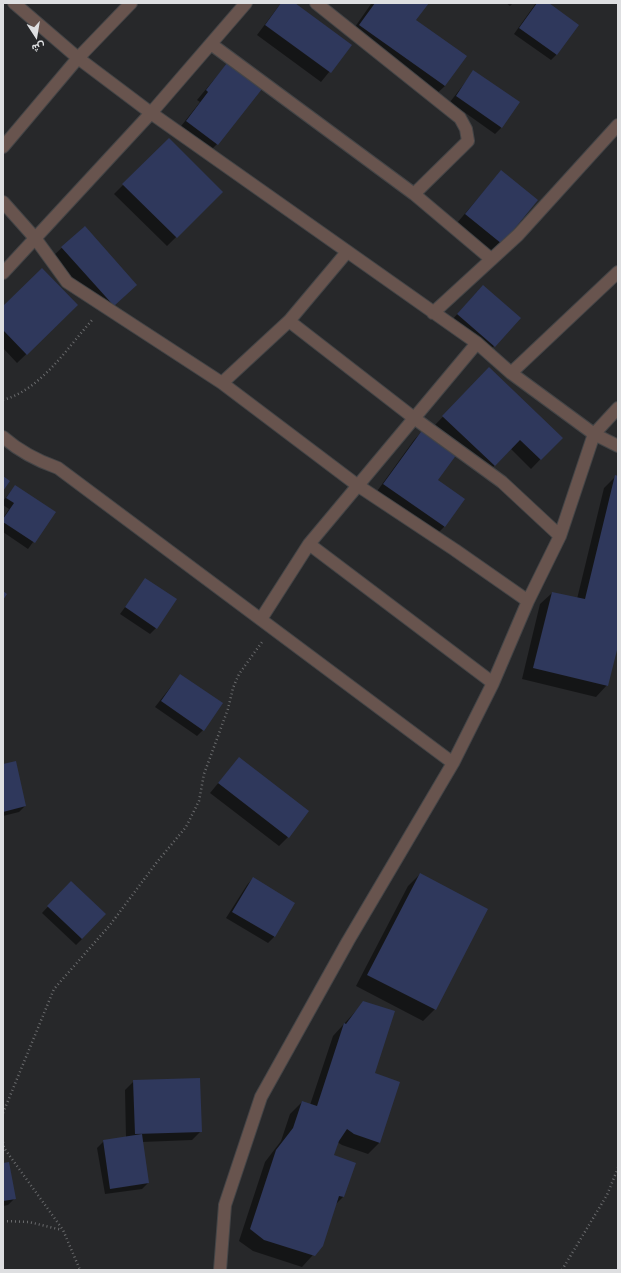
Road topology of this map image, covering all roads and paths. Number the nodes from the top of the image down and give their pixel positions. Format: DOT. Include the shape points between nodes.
graph roads {
  1 [pos="14,3"];
  2 [pos="130,3"];
  3 [pos="246,3"];
  4 [pos="316,3"];
  5 [pos="210,44"];
  6 [pos="78,58"];
  7 [pos="151,113"];
  8 [pos="618,125"];
  9 [pos="3,147"];
  10 [pos="414,194"];
  11 [pos="3,202"];
  12 [pos="35,238"];
  13 [pos="347,252"];
  14 [pos="491,259"];
  15 [pos="618,272"];
  16 [pos="3,273"];
  17 [pos="104,306"];
  18 [pos="433,312"];
  19 [pos="289,321"];
  20 [pos="477,343"];
  21 [pos="511,373"];
  22 [pos="222,383"];
  23 [pos="3,400"];
  24 [pos="618,408"];
  25 [pos="414,418"];
  26 [pos="594,434"];
  27 [pos="3,437"];
  28 [pos="618,446"];
  29 [pos="357,485"];
  30 [pos="560,536"];
  31 [pos="309,544"];
  32 [pos="528,601"];
  33 [pos="261,619"];
  34 [pos="272,628"];
  35 [pos="493,683"];
  36 [pos="453,763"];
  37 [pos="3,1113"];
  38 [pos="3,1142"];
  39 [pos="618,1168"];
  40 [pos="3,1220"];
  41 [pos="63,1230"];
  42 [pos="80,1270"];
  43 [pos="220,1270"];
  44 [pos="562,1270"];
  1 -- 6 [label="street"];
  2 -- 6 [label="street"];
  3 -- 5 [label="street"];
  4 -- 10 [label="street" via="460,118 466,128 468,141"];
  5 -- 7 [label="street"];
  5 -- 10 [label="street"];
  6 -- 7 [label="street"];
  6 -- 9 [label="street"];
  7 -- 12 [label="street"];
  7 -- 13 [label="street"];
  8 -- 14 [label="street" via="518,234"];
  10 -- 14 [label="street"];
  11 -- 12 [label="street"];
  12 -- 16 [label="street"];
  12 -- 17 [label="street" via="67,282"];
  13 -- 18 [label="street"];
  13 -- 19 [label="street"];
  14 -- 18 [label="street"];
  15 -- 21 [label="street"];
  17 -- 22 [label="street"];
  17 -- 23 [label="path" via="41,380 20,394"];
  18 -- 20 [label="street"];
  19 -- 22 [label="street"];
  19 -- 25 [label="street"];
  20 -- 21 [label="street"];
  20 -- 25 [label="street"];
  21 -- 26 [label="street"];
  22 -- 29 [label="street"];
  24 -- 26 [label="street"];
  25 -- 29 [label="street"];
  25 -- 30 [label="street" via="502,482"];
  26 -- 28 [label="street"];
  26 -- 30 [label="street"];
  27 -- 33 [label="street" via="11,445 40,462 58,468"];
  29 -- 31 [label="street"];
  29 -- 32 [label="street"];
  30 -- 32 [label="street"];
  31 -- 33 [label="street"];
  31 -- 35 [label="street"];
  32 -- 35 [label="street"];
  33 -- 34 [label="street"];
  34 -- 36 [label="street"];
  34 -- 37 [label="path" via="232,688 228,709 204,774 199,800 186,827 110,925 54,989"];
  35 -- 36 [label="street"];
  36 -- 43 [label="street" via="348,941 262,1096 225,1205"];
  38 -- 41 [label="path" via="4,1148"];
  39 -- 44 [label="path" via="607,1195"];
  40 -- 41 [label="path" via="29,1222"];
  41 -- 42 [label="path"];
}
